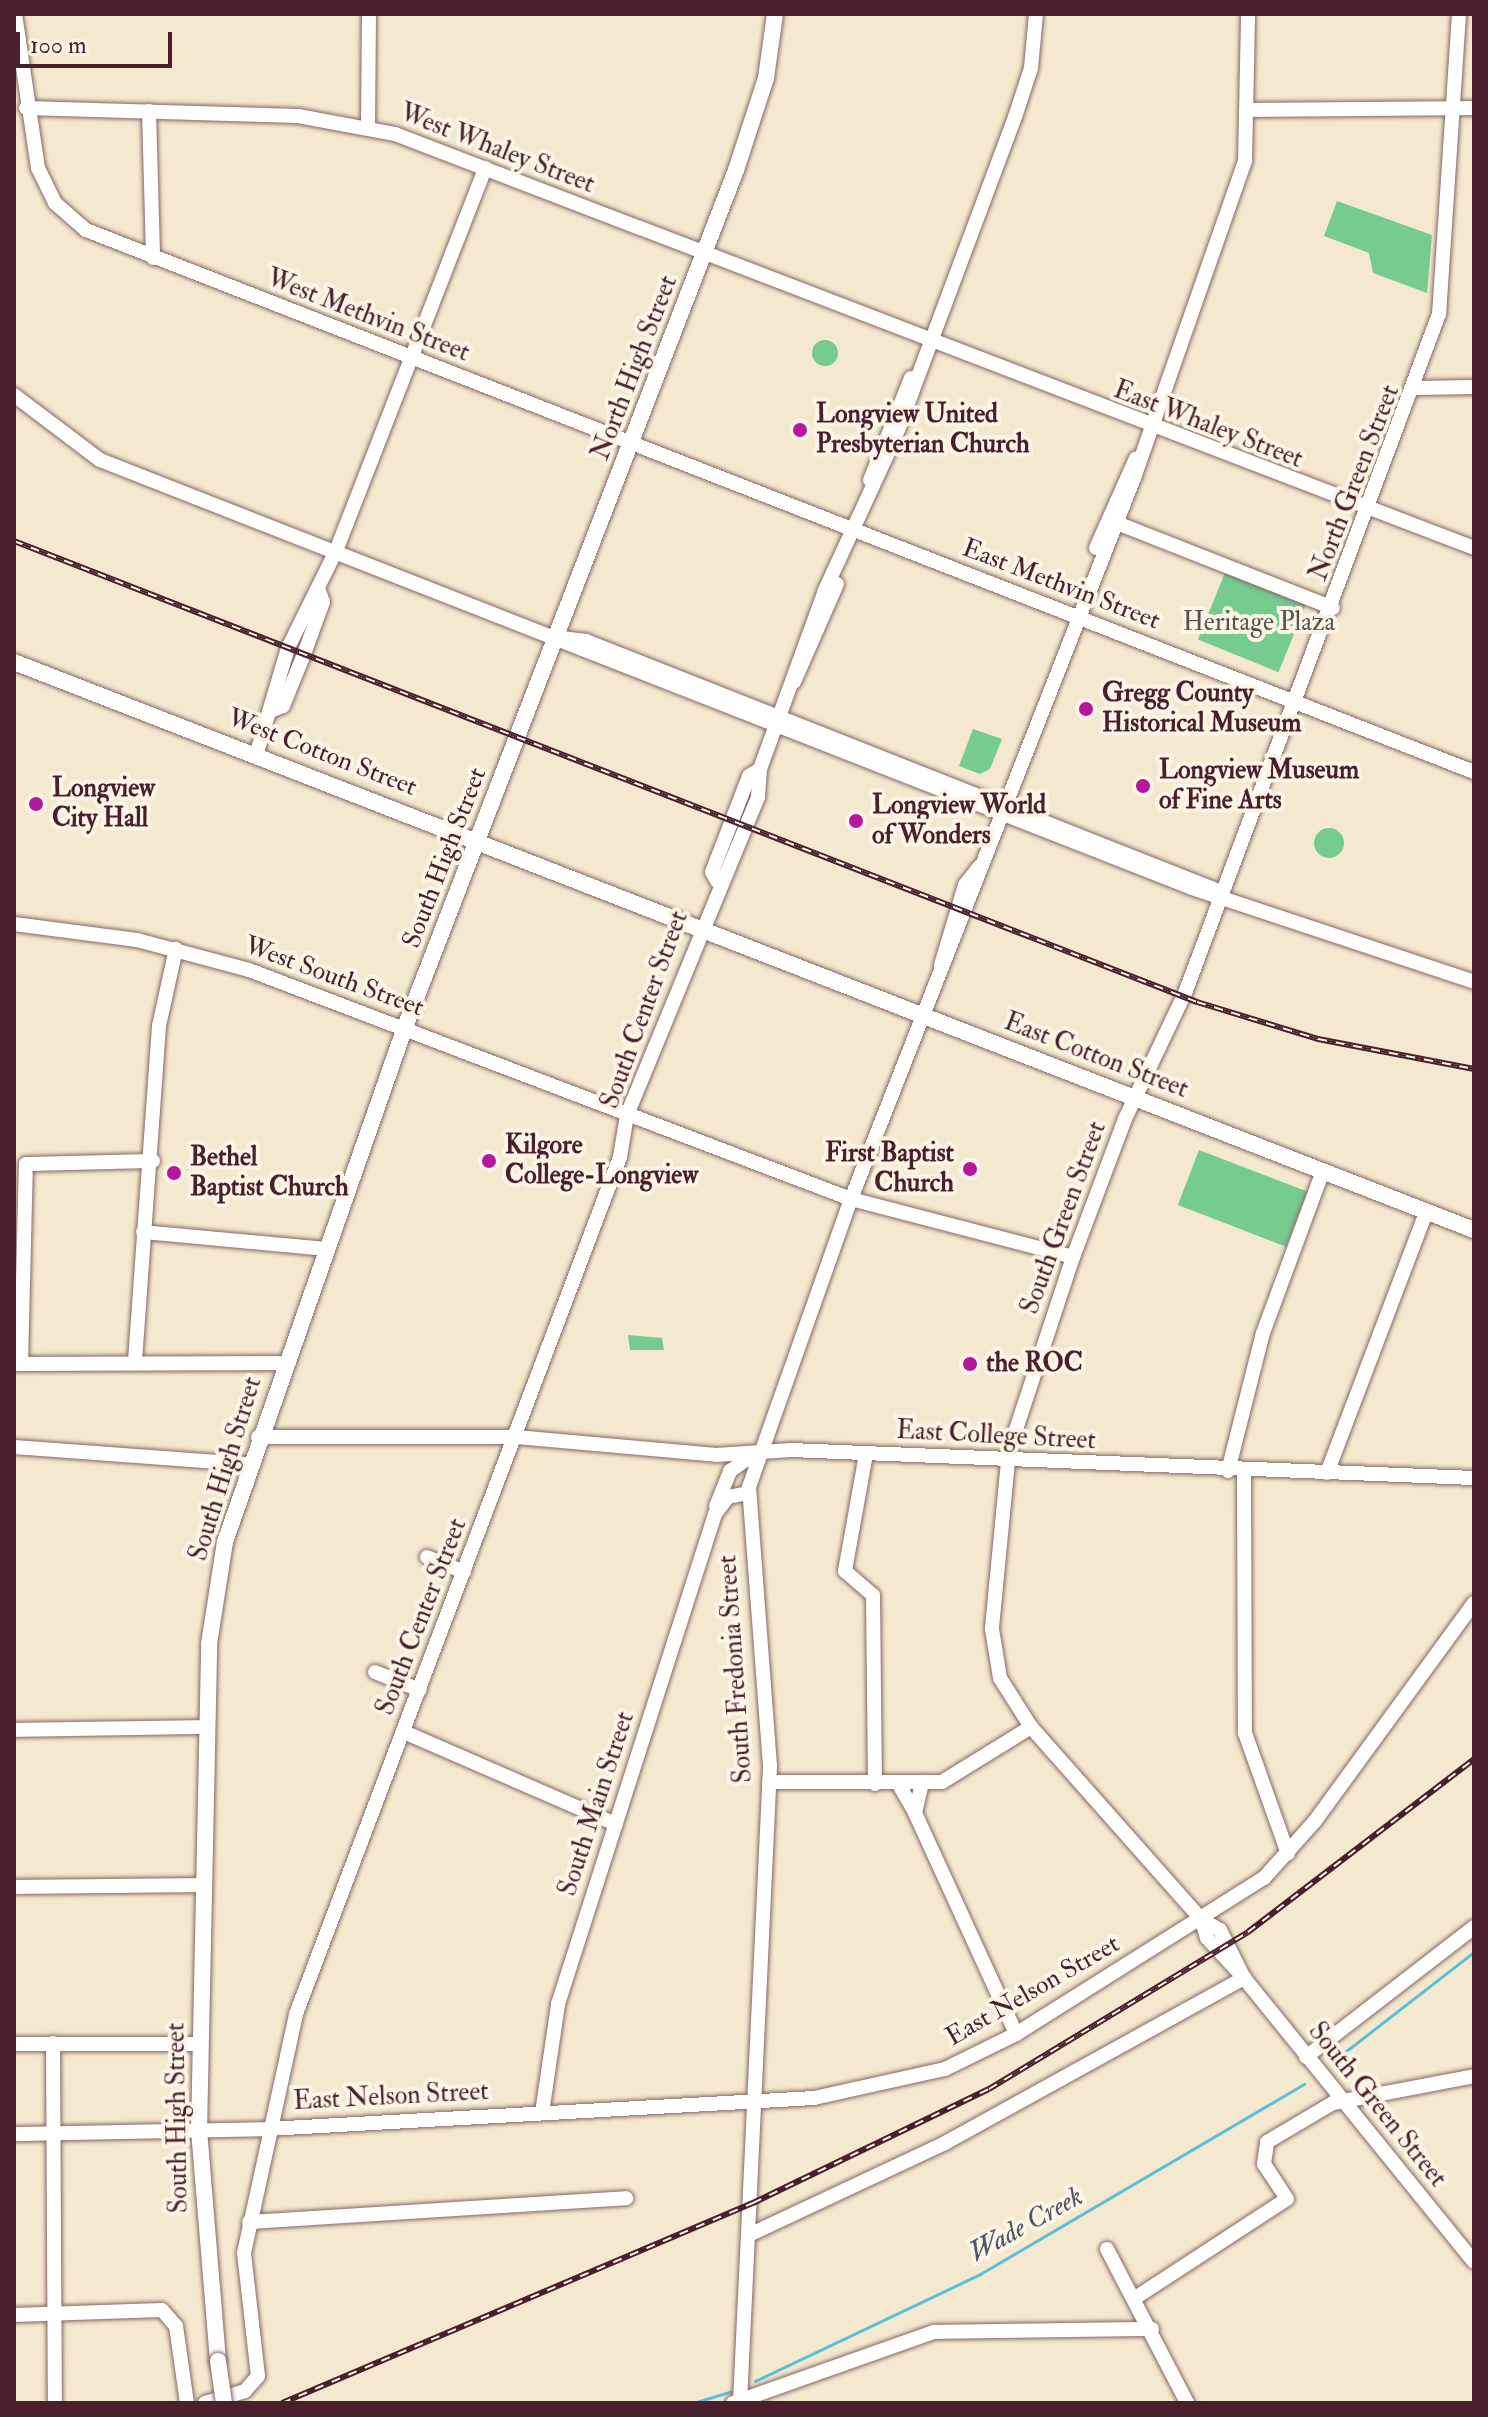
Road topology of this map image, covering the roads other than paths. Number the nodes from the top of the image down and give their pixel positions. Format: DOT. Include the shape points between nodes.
graph roads {
  1 [pos="15,14"];
  2 [pos="369,14"];
  3 [pos="775,14"];
  4 [pos="1036,14"];
  5 [pos="1248,14"];
  6 [pos="1459,14"];
  7 [pos="1458,107"];
  8 [pos="26,108"];
  9 [pos="1474,108"];
  10 [pos="1250,110"];
  11 [pos="149,111"];
  12 [pos="368,127"];
  13 [pos="485,168"];
  14 [pos="704,255"];
  15 [pos="153,258"];
  16 [pos="927,341"];
  17 [pos="411,358"];
  18 [pos="1474,387"];
  19 [pos="1417,388"];
  20 [pos="14,396"];
  21 [pos="1148,427"];
  22 [pos="632,444"];
  23 [pos="1136,458"];
  24 [pos="1370,513"];
  25 [pos="1117,523"];
  26 [pos="853,532"];
  27 [pos="1474,548"];
  28 [pos="336,551"];
  29 [pos="1088,583"];
  30 [pos="319,591"];
  31 [pos="1333,608"];
  32 [pos="1075,616"];
  33 [pos="558,637"];
  34 [pos="14,662"];
  35 [pos="1296,704"];
  36 [pos="273,710"];
  37 [pos="779,722"];
  38 [pos="520,734"];
  39 [pos="257,752"];
  40 [pos="1474,772"];
  41 [pos="1001,808"];
  42 [pos="477,840"];
  43 [pos="1222,895"];
  44 [pos="14,924"];
  45 [pos="700,929"];
  46 [pos="176,949"];
  47 [pos="1474,982"];
  48 [pos="1185,993"];
  49 [pos="923,1015"];
  50 [pos="405,1027"];
  51 [pos="1135,1096"];
  52 [pos="627,1115"];
  53 [pos="153,1161"];
  54 [pos="1323,1171"];
  55 [pos="851,1199"];
  56 [pos="1426,1212"];
  57 [pos="1474,1230"];
  58 [pos="143,1232"];
  59 [pos="18,1235"];
  60 [pos="325,1249"];
  61 [pos="1073,1257"];
  62 [pos="135,1361"];
  63 [pos="284,1363"];
  64 [pos="17,1364"];
  65 [pos="258,1437"];
  66 [pos="516,1437"];
  67 [pos="14,1447"];
  68 [pos="757,1452"];
  69 [pos="866,1454"];
  70 [pos="1007,1462"];
  71 [pos="248,1464"];
  72 [pos="1228,1471"];
  73 [pos="1244,1471"];
  74 [pos="1327,1473"];
  75 [pos="1474,1478"];
  76 [pos="748,1493"];
  77 [pos="715,1514"];
  78 [pos="427,1557"];
  79 [pos="464,1572"];
  80 [pos="1474,1603"];
  81 [pos="375,1672"];
  82 [pos="420,1690"];
  83 [pos="206,1727"];
  84 [pos="1031,1727"];
  85 [pos="14,1730"];
  86 [pos="404,1732"];
  87 [pos="769,1782"];
  88 [pos="922,1782"];
  89 [pos="898,1783"];
  90 [pos="875,1784"];
  91 [pos="915,1813"];
  92 [pos="616,1824"];
  93 [pos="1288,1854"];
  94 [pos="202,1885"];
  95 [pos="14,1887"];
  96 [pos="1201,1919"];
  97 [pos="1474,1927"];
  98 [pos="1244,1978"];
  99 [pos="1016,2034"];
  100 [pos="53,2043"];
  101 [pos="14,2044"];
  102 [pos="200,2044"];
  103 [pos="1306,2057"];
  104 [pos="1474,2076"];
  105 [pos="756,2100"];
  106 [pos="1342,2100"];
  107 [pos="542,2113"];
  108 [pos="268,2129"];
  109 [pos="199,2132"];
  110 [pos="14,2134"];
  111 [pos="52,2134"];
  112 [pos="626,2198"];
  113 [pos="249,2222"];
  114 [pos="751,2234"];
  115 [pos="1107,2249"];
  116 [pos="1474,2262"];
  117 [pos="1135,2298"];
  118 [pos="55,2311"];
  119 [pos="14,2315"];
  120 [pos="1152,2329"];
  121 [pos="738,2402"];
  122 [pos="55,2403"];
  123 [pos="187,2403"];
  124 [pos="205,2403"];
  125 [pos="224,2403"];
  126 [pos="1187,2403"];
  1 -- 8 [label="street, West Methvin Street"];
  2 -- 12 [label="street"];
  3 -- 14 [label="main road, North High Street" via="766,78"];
  4 -- 16 [label="street" via="1028,79"];
  5 -- 10 [label="street"];
  6 -- 7 [label="street, North Green Street"];
  7 -- 9 [label="street"];
  7 -- 10 [label="street"];
  7 -- 19 [label="street, North Green Street" via="1444,286"];
  8 -- 11 [label="street, West Whaley Street"];
  8 -- 15 [label="street, West Methvin Street" via="38,168 55,203 86,230"];
  10 -- 21 [label="street" via="1245,161"];
  11 -- 12 [label="street, West Whaley Street" via="287,115"];
  11 -- 15 [label="street"];
  12 -- 13 [label="street, West Whaley Street"];
  13 -- 14 [label="street, West Whaley Street"];
  13 -- 17 [label="street"];
  14 -- 16 [label="street, West Whaley Street"];
  14 -- 22 [label="main road, North High Street"];
  15 -- 17 [label="street, West Methvin Street"];
  16 -- 21 [label="street, East Whaley Street"];
  16 -- 26 [label="street"];
  17 -- 22 [label="street, West Methvin Street"];
  17 -- 28 [label="street"];
  18 -- 19 [label="street"];
  19 -- 24 [label="street, North Green Street"];
  20 -- 28 [label="street" via="87,454"];
  21 -- 23 [label="street"];
  21 -- 24 [label="street, East Whaley Street"];
  22 -- 26 [label="street, West Methvin Street"];
  22 -- 33 [label="main road, North High Street"];
  23 -- 25 [label="street"];
  23 -- 29 [label="street"];
  24 -- 27 [label="street, East Whaley Street"];
  24 -- 31 [label="street, North Green Street"];
  25 -- 29 [label="street"];
  25 -- 31 [label="street"];
  26 -- 32 [label="street, East Methvin Street"];
  26 -- 37 [label="street" via="836,573 837,588"];
  28 -- 30 [label="street"];
  28 -- 33 [label="street"];
  29 -- 32 [label="street, South Fredonia Street"];
  30 -- 36 [label="street" via="288,648 269,701"];
  30 -- 36 [label="street" via="323,602 304,654 283,706"];
  31 -- 35 [label="street, North Green Street"];
  32 -- 35 [label="street, East Methvin Street"];
  32 -- 41 [label="street, South Fredonia Street"];
  33 -- 37 [label="street" via="586,641"];
  33 -- 38 [label="main road, North High Street"];
  34 -- 39 [label="main road, West Cotton Street"];
  35 -- 40 [label="street, East Methvin Street"];
  35 -- 43 [label="street, North Green Street"];
  36 -- 39 [label="street"];
  37 -- 41 [label="street"];
  37 -- 45 [label="street, South Center Street" via="760,769 749,776 739,823 712,872 717,881"];
  38 -- 42 [label="main road, South High Street"];
  39 -- 42 [label="main road, West Cotton Street"];
  41 -- 43 [label="street"];
  41 -- 49 [label="street, South Fredonia Street"];
  42 -- 45 [label="main road, West Cotton Street"];
  42 -- 50 [label="main road, South High Street"];
  43 -- 47 [label="street"];
  43 -- 48 [label="street, North Green Street"];
  44 -- 46 [label="street, West South Street"];
  45 -- 49 [label="main road, East Cotton Street"];
  45 -- 52 [label="street, South Center Street"];
  46 -- 50 [label="street, West South Street"];
  46 -- 53 [label="street" via="159,1026"];
  48 -- 51 [label="street, South Green Street"];
  49 -- 51 [label="main road, East Cotton Street"];
  49 -- 55 [label="street, South Fredonia Street"];
  50 -- 52 [label="street, West South Street"];
  50 -- 60 [label="main road, South High Street"];
  51 -- 54 [label="main road, East Cotton Street"];
  51 -- 61 [label="street, South Green Street"];
  52 -- 55 [label="street, West South Street"];
  52 -- 66 [label="street, South Center Street" via="628,1134"];
  53 -- 58 [label="street"];
  53 -- 59 [label="street" via="27,1163"];
  54 -- 56 [label="main road, East Cotton Street"];
  54 -- 72 [label="street" via="1263,1333"];
  55 -- 61 [label="street, West South Street"];
  55 -- 68 [label="street, South Fredonia Street"];
  56 -- 57 [label="main road, East Cotton Street"];
  56 -- 74 [label="street"];
  58 -- 60 [label="street"];
  58 -- 62 [label="street"];
  59 -- 64 [label="street"];
  60 -- 63 [label="main road, South High Street"];
  61 -- 70 [label="street, South Green Street"];
  62 -- 63 [label="street"];
  62 -- 64 [label="street"];
  63 -- 65 [label="main road, South High Street"];
  65 -- 66 [label="street, East College Street"];
  65 -- 71 [label="main road, South High Street"];
  66 -- 68 [label="street, East College Street"];
  66 -- 79 [label="street, South Center Street"];
  67 -- 71 [label="street"];
  68 -- 69 [label="street, East College Street"];
  68 -- 76 [label="street, South Fredonia Street"];
  68 -- 77 [label="street, South Main Street" via="727,1475"];
  69 -- 70 [label="street, East College Street"];
  69 -- 90 [label="street" via="845,1571 874,1599"];
  70 -- 72 [label="street, East College Street"];
  70 -- 84 [label="street, South Green Street" via="993,1642 1000,1678"];
  71 -- 83 [label="main road, South High Street" via="216,1583"];
  72 -- 73 [label="street, East College Street"];
  73 -- 74 [label="street, East College Street"];
  73 -- 93 [label="street" via="1245,1733"];
  74 -- 75 [label="street, East College Street"];
  76 -- 77 [label="street" via="728,1497"];
  76 -- 87 [label="street, South Fredonia Street"];
  77 -- 92 [label="street, South Main Street"];
  78 -- 79 [label="street"];
  79 -- 82 [label="street, South Center Street"];
  80 -- 93 [label="street, East Nelson Street"];
  81 -- 82 [label="street"];
  82 -- 86 [label="street, South Center Street"];
  83 -- 85 [label="street"];
  83 -- 94 [label="main road, South High Street"];
  84 -- 88 [label="street" via="952,1778"];
  84 -- 96 [label="street, South Green Street"];
  86 -- 92 [label="street"];
  86 -- 108 [label="street, South Center Street" via="296,2014"];
  87 -- 90 [label="street"];
  87 -- 105 [label="street, South Fredonia Street"];
  88 -- 89 [label="street"];
  88 -- 91 [label="street"];
  89 -- 90 [label="street"];
  89 -- 91 [label="street"];
  91 -- 99 [label="street"];
  92 -- 107 [label="street, South Main Street" via="558,2004"];
  93 -- 96 [label="street, East Nelson Street"];
  94 -- 95 [label="street"];
  94 -- 102 [label="main road, South High Street"];
  96 -- 98 [label="street, South Green Street" via="1220,1930"];
  96 -- 99 [label="street, East Nelson Street"];
  97 -- 103 [label="street"];
  98 -- 103 [label="street, South Green Street"];
  98 -- 114 [label="street" via="958,2137"];
  99 -- 105 [label="street, East Nelson Street" via="887,2086"];
  100 -- 101 [label="street"];
  100 -- 102 [label="street"];
  100 -- 111 [label="street"];
  102 -- 109 [label="main road, South High Street"];
  103 -- 106 [label="street, South Green Street"];
  104 -- 106 [label="street"];
  105 -- 107 [label="street, East Nelson Street"];
  105 -- 114 [label="street, South Fredonia Street"];
  106 -- 116 [label="street, South Green Street"];
  106 -- 117 [label="street" via="1264,2146 1264,2164 1287,2199"];
  107 -- 108 [label="street, East Nelson Street"];
  108 -- 109 [label="street, East Nelson Street"];
  108 -- 113 [label="street, South Center Street"];
  109 -- 111 [label="street, East Nelson Street"];
  109 -- 125 [label="main road, South High Street, bridge"];
  110 -- 111 [label="street, East Nelson Street"];
  111 -- 118 [label="street"];
  112 -- 113 [label="street"];
  113 -- 124 [label="street, South Center Street" via="243,2271 260,2354 254,2383"];
  114 -- 121 [label="street, South Fredonia Street"];
  115 -- 117 [label="street"];
  117 -- 120 [label="street"];
  118 -- 119 [label="street"];
  118 -- 122 [label="street"];
  118 -- 123 [label="street" via="146,2307 170,2317"];
  120 -- 121 [label="street" via="934,2332"];
  120 -- 126 [label="street"];
}
